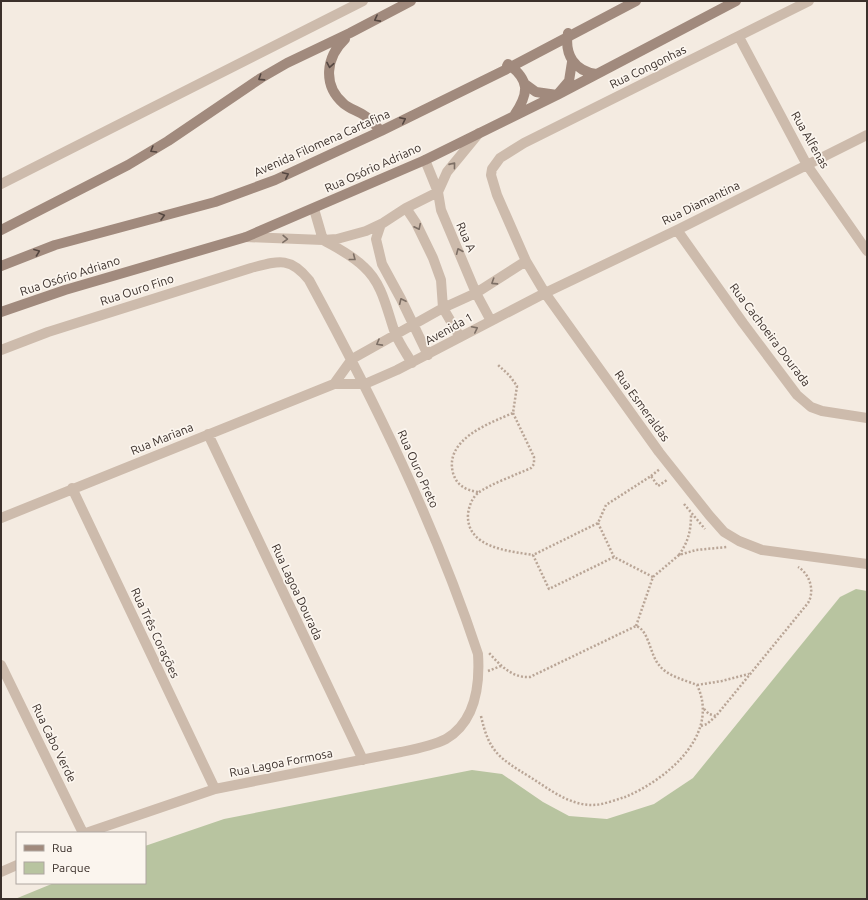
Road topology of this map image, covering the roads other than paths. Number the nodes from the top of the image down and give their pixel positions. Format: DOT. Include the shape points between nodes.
graph roads {
  1 [pos="363,1"];
  2 [pos="411,1"];
  3 [pos="636,1"];
  4 [pos="736,1"];
  5 [pos="809,1"];
  6 [pos="580,30"];
  7 [pos="350,33"];
  8 [pos="739,37"];
  9 [pos="572,62"];
  10 [pos="505,70"];
  11 [pos="596,74"];
  12 [pos="525,84"];
  13 [pos="557,94"];
  14 [pos="516,114"];
  15 [pos="381,131"];
  16 [pos="481,131"];
  17 [pos="867,135"];
  18 [pos="500,158"];
  19 [pos="425,160"];
  20 [pos="807,165"];
  21 [pos="1,184"];
  22 [pos="438,192"];
  23 [pos="406,208"];
  24 [pos="314,209"];
  25 [pos="381,224"];
  26 [pos="1,230"];
  27 [pos="677,230"];
  28 [pos="246,237"];
  29 [pos="323,240"];
  30 [pos="867,250"];
  31 [pos="282,261"];
  32 [pos="526,261"];
  33 [pos="1,266"];
  34 [pos="545,292"];
  35 [pos="476,294"];
  36 [pos="443,308"];
  37 [pos="1,312"];
  38 [pos="491,321"];
  39 [pos="413,325"];
  40 [pos="396,334"];
  41 [pos="460,337"];
  42 [pos="1,350"];
  43 [pos="428,355"];
  44 [pos="352,359"];
  45 [pos="412,363"];
  46 [pos="334,384"];
  47 [pos="365,384"];
  48 [pos="867,418"];
  49 [pos="208,434"];
  50 [pos="72,488"];
  51 [pos="1,518"];
  52 [pos="867,564"];
  53 [pos="1,664"];
  54 [pos="477,712"];
  55 [pos="363,760"];
  56 [pos="215,789"];
  57 [pos="83,832"];
  58 [pos="89,832"];
  59 [pos="16,865"];
  60 [pos="1,872"];
  1 -- 21 [label="street"];
  2 -- 7 [label="main road, one-way"];
  3 -- 6 [label="main road, Avenida Filomena Cartafina"];
  4 -- 11 [label="main road, Rua Osório Adriano"];
  5 -- 8 [label="street, Rua Congonhas"];
  6 -- 9 [label="main road" via="570,29 568,35 567,49"];
  6 -- 10 [label="main road, Avenida Filomena Cartafina"];
  7 -- 15 [label="main road, one-way" via="332,54 328,71 330,83 345,105 365,116"];
  7 -- 26 [label="main road, one-way" via="274,70 128,165"];
  8 -- 18 [label="street, Rua Congonhas" via="524,143"];
  8 -- 20 [label="street, Rua Alfenas"];
  9 -- 11 [label="main road" via="586,73"];
  9 -- 13 [label="main road" via="569,81"];
  10 -- 12 [label="main road" via="508,64 516,70"];
  15 -- 10 [label="main road, Avenida Filomena Cartafina, one-way"];
  11 -- 13 [label="main road, Rua Osório Adriano"];
  12 -- 13 [label="main road" via="536,92"];
  12 -- 14 [label="main road" via="524,100"];
  13 -- 14 [label="main road, Rua Osório Adriano"];
  14 -- 16 [label="main road, Rua Osório Adriano"];
  33 -- 15 [label="main road, Avenida Filomena Cartafina, one-way" via="55,245 215,202 275,180"];
  16 -- 19 [label="main road, Rua Osório Adriano"];
  22 -- 16 [label="street, one-way" via="447,172"];
  17 -- 20 [label="street, Rua Diamantina"];
  18 -- 32 [label="street, Rua Esmeraldas" via="492,169 493,185"];
  19 -- 22 [label="street, Rua A"];
  19 -- 24 [label="main road, Rua Osório Adriano"];
  20 -- 27 [label="street, Rua Diamantina"];
  20 -- 30 [label="street, Rua Alfenas"];
  22 -- 23 [label="street"];
  35 -- 22 [label="street, Rua A, one-way" via="440,210"];
  23 -- 25 [label="street"];
  23 -- 36 [label="street, one-way" via="433,258 441,280"];
  24 -- 28 [label="main road, Rua Osório Adriano"];
  24 -- 29 [label="street"];
  25 -- 29 [label="street" via="337,239"];
  39 -- 25 [label="street, one-way" via="380,257 376,240"];
  27 -- 34 [label="street, Rua Diamantina"];
  27 -- 48 [label="street, Rua Cachoeira Dourada" via="797,395 811,407 822,411"];
  28 -- 29 [label="street, one-way"];
  28 -- 37 [label="main road, Rua Osório Adriano" via="65,290"];
  29 -- 40 [label="street, one-way" via="365,267 387,305"];
  31 -- 42 [label="street, Rua Ouro Fino" via="251,268 48,332"];
  31 -- 44 [label="street, Rua Ouro Preto" via="293,264 309,280"];
  32 -- 34 [label="street, Rua Esmeraldas"];
  32 -- 35 [label="street, one-way"];
  34 -- 38 [label="street, Avenida 1"];
  34 -- 52 [label="street, Rua Esmeraldas" via="659,452 724,532 762,550"];
  35 -- 36 [label="street"];
  35 -- 38 [label="street, Rua A"];
  36 -- 39 [label="street"];
  36 -- 41 [label="street"];
  41 -- 38 [label="street, Avenida 1, one-way"];
  39 -- 40 [label="street"];
  39 -- 43 [label="street"];
  40 -- 44 [label="street, one-way"];
  40 -- 45 [label="street"];
  41 -- 43 [label="street, Avenida 1"];
  43 -- 45 [label="street, Avenida 1"];
  44 -- 46 [label="street"];
  44 -- 47 [label="street, Rua Ouro Preto"];
  45 -- 47 [label="street, Avenida 1"];
  46 -- 47 [label="street, Rua Mariana"];
  46 -- 49 [label="street, Rua Mariana"];
  47 -- 54 [label="street, Rua Ouro Preto" via="434,535 473,639 480,674"];
  49 -- 50 [label="street, Rua Mariana"];
  49 -- 55 [label="street, Rua Lagoa Dourada"];
  50 -- 51 [label="street, Rua Mariana"];
  50 -- 56 [label="street, Rua Três Corações"];
  53 -- 57 [label="street, Rua Cabo Verde"];
  54 -- 55 [label="street, Rua Lagoa Formosa" via="446,738 429,746"];
  55 -- 56 [label="street, Rua Lagoa Formosa"];
  56 -- 58 [label="street, Rua Lagoa Formosa"];
  59 -- 60 [label="street"];
}
